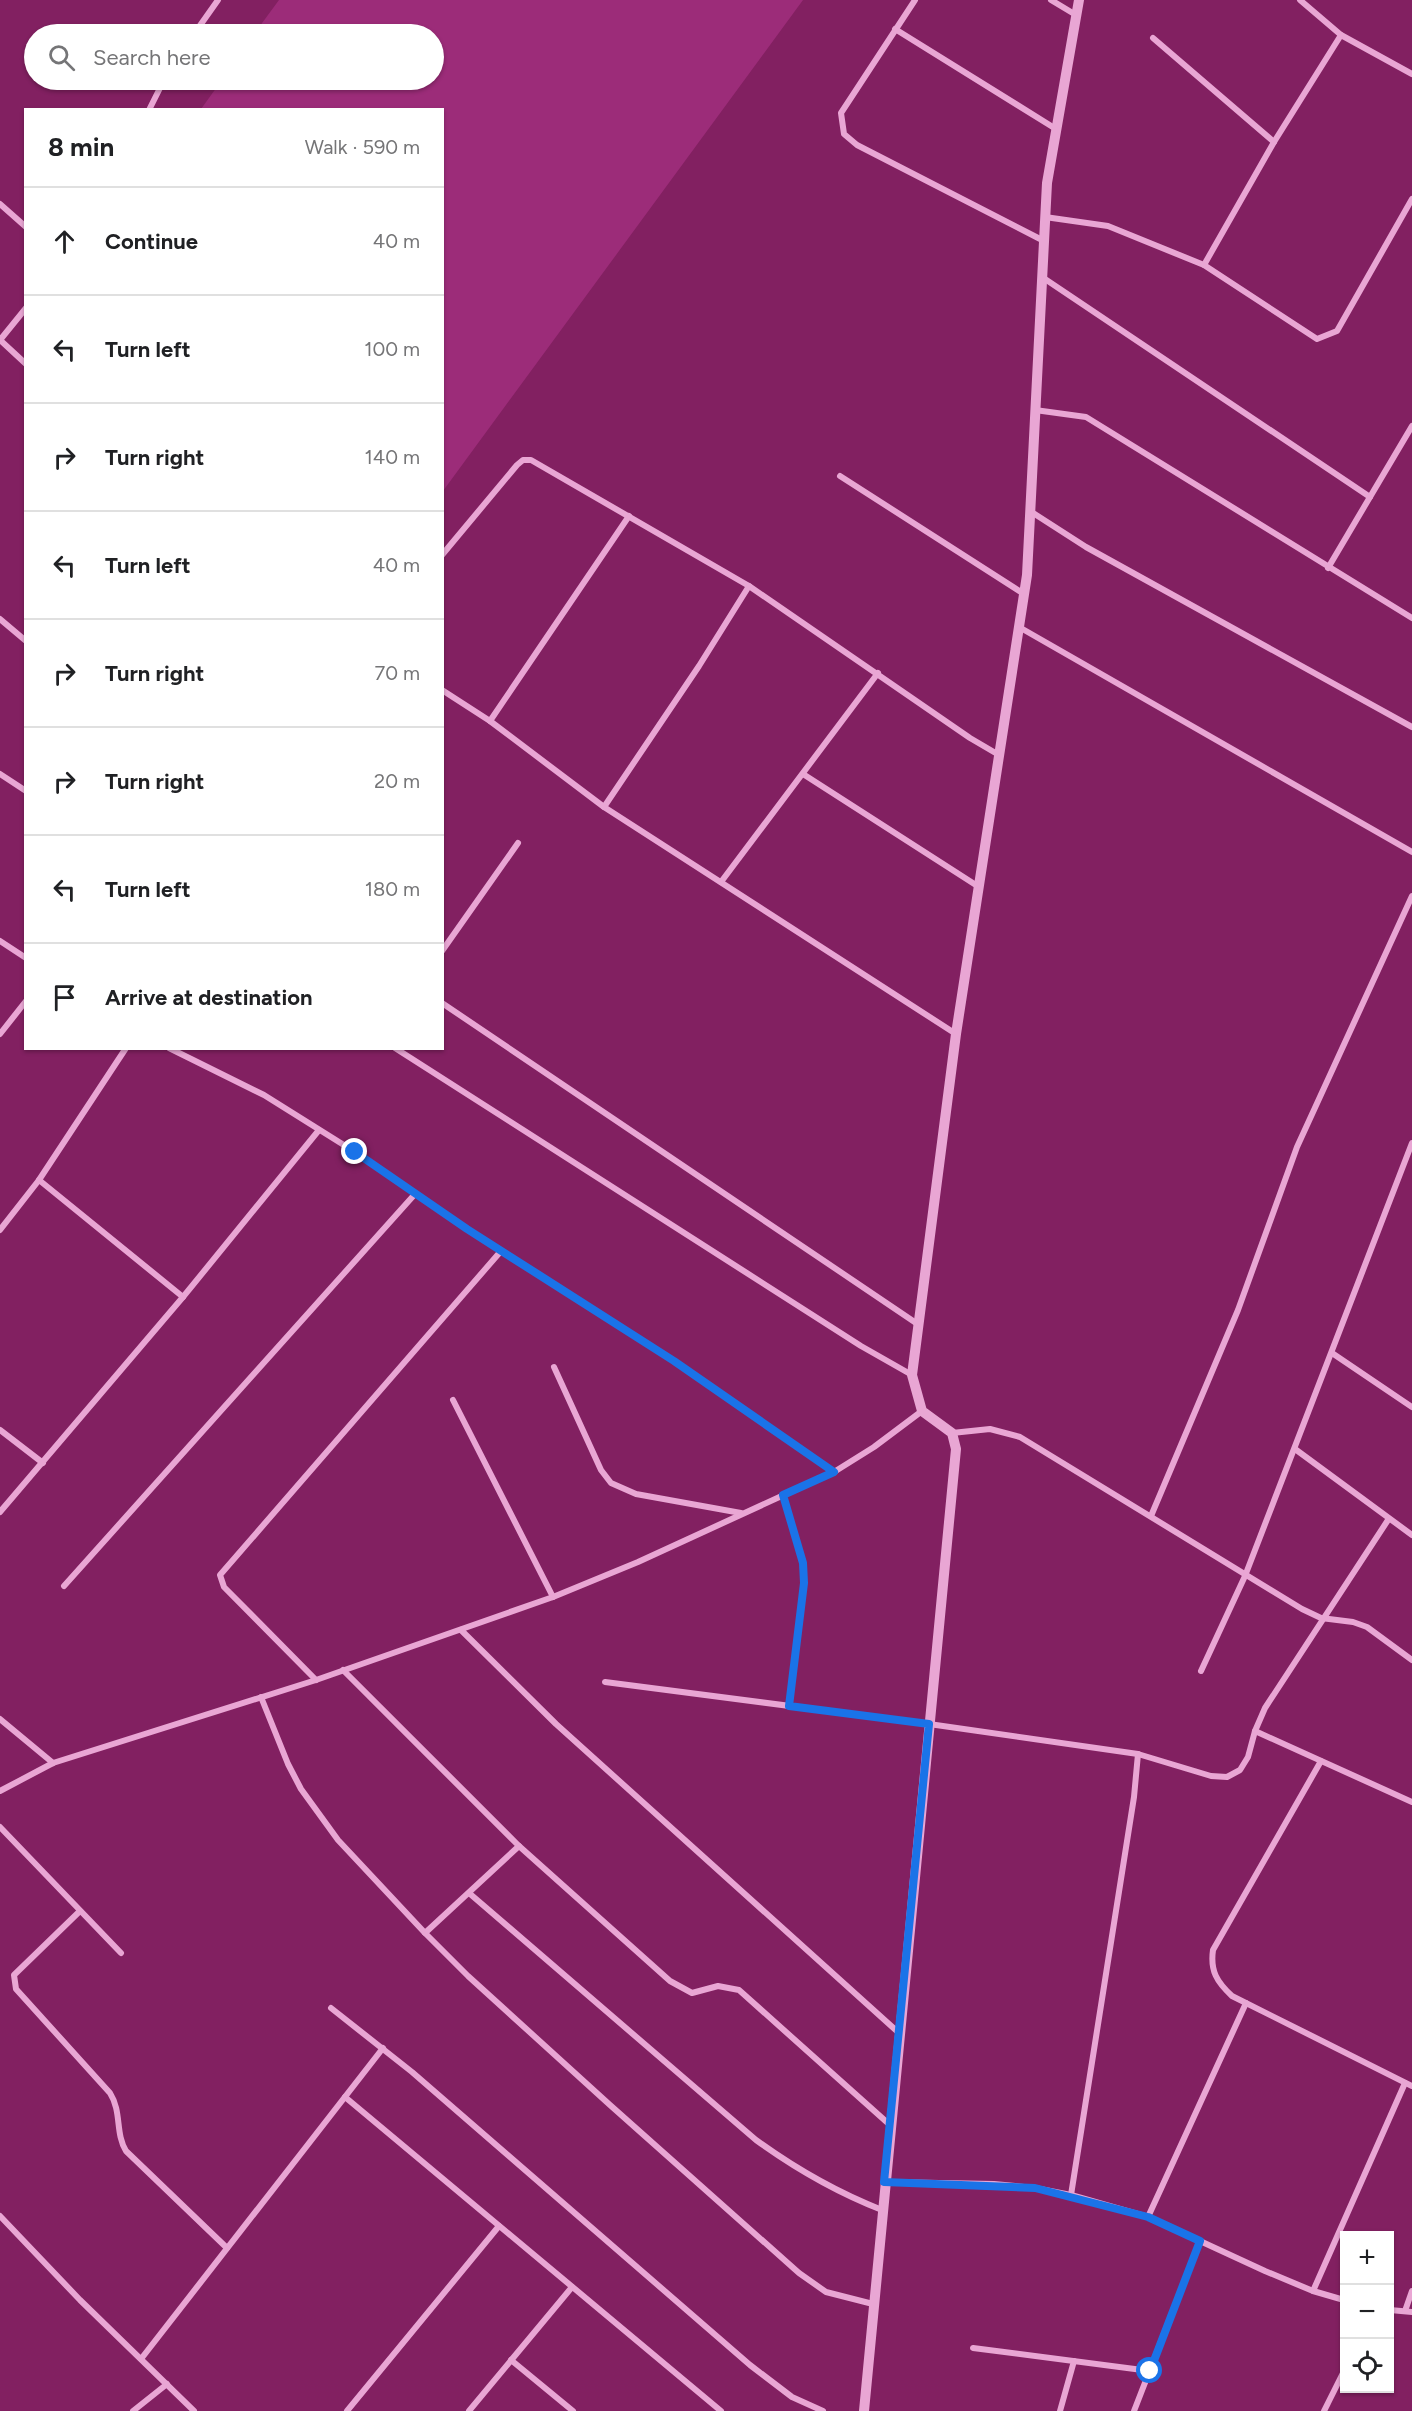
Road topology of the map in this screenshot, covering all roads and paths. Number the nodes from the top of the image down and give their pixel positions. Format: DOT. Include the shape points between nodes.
graph roads {
  1 [pos="219,0"];
  2 [pos="915,0"];
  3 [pos="1051,0"];
  4 [pos="1079,0"];
  5 [pos="1300,0"];
  6 [pos="1077,15"];
  7 [pos="201,24"];
  8 [pos="895,29"];
  9 [pos="1341,35"];
  10 [pos="1153,38"];
  11 [pos="1412,74"];
  12 [pos="159,90"];
  13 [pos="151,108"];
  14 [pos="1056,129"];
  15 [pos="1274,142"];
  16 [pos="1412,199"];
  17 [pos="0,204"];
  18 [pos="1045,218"];
  19 [pos="24,225"];
  20 [pos="1044,241"];
  21 [pos="1204,265"];
  22 [pos="1042,277"];
  23 [pos="24,310"];
  24 [pos="0,340"];
  25 [pos="24,362"];
  26 [pos="1035,411"];
  27 [pos="1412,426"];
  28 [pos="840,476"];
  29 [pos="1370,496"];
  30 [pos="1030,511"];
  31 [pos="629,516"];
  32 [pos="444,553"];
  33 [pos="1328,568"];
  34 [pos="749,586"];
  35 [pos="1024,594"];
  36 [pos="1412,618"];
  37 [pos="0,619"];
  38 [pos="1018,627"];
  39 [pos="24,639"];
  40 [pos="878,673"];
  41 [pos="444,691"];
  42 [pos="490,721"];
  43 [pos="1412,727"];
  44 [pos="999,755"];
  45 [pos="0,774"];
  46 [pos="802,774"];
  47 [pos="24,790"];
  48 [pos="604,807"];
  49 [pos="518,843"];
  50 [pos="1412,852"];
  51 [pos="721,882"];
  52 [pos="979,887"];
  53 [pos="1412,896"];
  54 [pos="444,937"];
  55 [pos="0,941"];
  56 [pos="450,941"];
  57 [pos="444,948"];
  58 [pos="24,957"];
  59 [pos="24,1004"];
  60 [pos="444,1004"];
  61 [pos="0,1034"];
  62 [pos="956,1034"];
  63 [pos="125,1050"];
  64 [pos="173,1050"];
  65 [pos="398,1050"];
  66 [pos="319,1130"];
  67 [pos="1412,1143"];
  68 [pos="39,1180"];
  69 [pos="415,1194"];
  70 [pos="0,1230"];
  71 [pos="501,1251"];
  72 [pos="183,1297"];
  73 [pos="919,1325"];
  74 [pos="1332,1353"];
  75 [pos="554,1367"];
  76 [pos="912,1376"];
  77 [pos="453,1400"];
  78 [pos="1412,1407"];
  79 [pos="922,1411"];
  80 [pos="0,1430"];
  81 [pos="952,1433"];
  82 [pos="1295,1449"];
  83 [pos="43,1463"];
  84 [pos="834,1472"];
  85 [pos="783,1495"];
  86 [pos="0,1512"];
  87 [pos="741,1513"];
  88 [pos="1151,1516"];
  89 [pos="1388,1520"];
  90 [pos="1412,1535"];
  91 [pos="1245,1576"];
  92 [pos="64,1586"];
  93 [pos="553,1597"];
  94 [pos="1322,1618"];
  95 [pos="461,1630"];
  96 [pos="1412,1660"];
  97 [pos="343,1671"];
  98 [pos="1201,1671"];
  99 [pos="316,1680"];
  100 [pos="605,1682"];
  101 [pos="261,1696"];
  102 [pos="789,1706"];
  103 [pos="0,1719"];
  104 [pos="929,1724"];
  105 [pos="1255,1731"];
  106 [pos="1138,1754"];
  107 [pos="1321,1761"];
  108 [pos="52,1763"];
  109 [pos="0,1791"];
  110 [pos="1412,1802"];
  111 [pos="0,1827"];
  112 [pos="519,1846"];
  113 [pos="469,1893"];
  114 [pos="80,1911"];
  115 [pos="425,1933"];
  116 [pos="121,1953"];
  117 [pos="1246,2003"];
  118 [pos="331,2008"];
  119 [pos="899,2034"];
  120 [pos="383,2048"];
  121 [pos="1405,2083"];
  122 [pos="1412,2086"];
  123 [pos="345,2097"];
  124 [pos="890,2125"];
  125 [pos="884,2182"];
  126 [pos="1071,2195"];
  127 [pos="882,2210"];
  128 [pos="0,2216"];
  129 [pos="1148,2217"];
  130 [pos="499,2226"];
  131 [pos="1200,2241"];
  132 [pos="227,2247"];
  133 [pos="572,2287"];
  134 [pos="1313,2291"];
  135 [pos="1412,2291"];
  136 [pos="1340,2299"];
  137 [pos="873,2304"];
  138 [pos="1408,2312"];
  139 [pos="973,2348"];
  140 [pos="141,2358"];
  141 [pos="511,2360"];
  142 [pos="1074,2361"];
  143 [pos="1150,2371"];
  144 [pos="1340,2379"];
  145 [pos="167,2384"];
  146 [pos="133,2411"];
  147 [pos="194,2411"];
  148 [pos="347,2411"];
  149 [pos="469,2411"];
  150 [pos="573,2411"];
  151 [pos="721,2411"];
  152 [pos="823,2411"];
  153 [pos="864,2411"];
  154 [pos="1059,2411"];
  155 [pos="1134,2411"];
  156 [pos="1324,2411"];
  1 -- 7 [label="street"];
  2 -- 8 [label="street"];
  3 -- 6 [label="street"];
  4 -- 6 [label="street"];
  5 -- 9 [label="street"];
  6 -- 14 [label="street"];
  8 -- 14 [label="street"];
  8 -- 20 [label="street" via="841,113 844,134 857,145"];
  9 -- 11 [label="street"];
  9 -- 15 [label="street"];
  10 -- 15 [label="street"];
  12 -- 13 [label="street"];
  14 -- 18 [label="street"];
  15 -- 21 [label="street"];
  16 -- 21 [label="street" via="1337,331 1328,337 1317,339"];
  17 -- 19 [label="street"];
  18 -- 20 [label="street"];
  18 -- 21 [label="street" via="1108,226"];
  20 -- 22 [label="street"];
  22 -- 26 [label="street"];
  22 -- 29 [label="street"];
  23 -- 24 [label="street"];
  24 -- 25 [label="street"];
  26 -- 30 [label="street"];
  26 -- 33 [label="street" via="1086,417"];
  27 -- 29 [label="street"];
  28 -- 35 [label="street"];
  29 -- 33 [label="street"];
  30 -- 35 [label="street"];
  30 -- 43 [label="street" via="1086,547"];
  31 -- 32 [label="street" via="527,459 517,465"];
  31 -- 34 [label="street"];
  31 -- 42 [label="street"];
  33 -- 36 [label="street"];
  34 -- 40 [label="street"];
  34 -- 48 [label="street"];
  35 -- 38 [label="street"];
  37 -- 39 [label="street"];
  38 -- 44 [label="street"];
  38 -- 50 [label="street"];
  40 -- 44 [label="street"];
  40 -- 46 [label="street"];
  41 -- 42 [label="street"];
  42 -- 48 [label="street"];
  44 -- 52 [label="street"];
  45 -- 47 [label="street"];
  46 -- 51 [label="street"];
  46 -- 52 [label="street"];
  48 -- 51 [label="street"];
  49 -- 56 [label="street"];
  51 -- 62 [label="street"];
  52 -- 62 [label="street"];
  53 -- 88 [label="street" via="1297,1147 1238,1310"];
  54 -- 56 [label="street"];
  55 -- 58 [label="street"];
  56 -- 57 [label="street"];
  59 -- 61 [label="street"];
  60 -- 73 [label="street"];
  62 -- 73 [label="street"];
  63 -- 68 [label="street"];
  64 -- 66 [label="street" via="264,1095"];
  65 -- 76 [label="street"];
  66 -- 69 [label="street"];
  66 -- 72 [label="street"];
  67 -- 74 [label="street"];
  68 -- 70 [label="street"];
  68 -- 72 [label="street"];
  69 -- 71 [label="street"];
  69 -- 92 [label="street"];
  71 -- 84 [label="street" via="674,1361"];
  71 -- 99 [label="street" via="220,1575 224,1587"];
  72 -- 83 [label="street"];
  73 -- 76 [label="street"];
  74 -- 78 [label="street"];
  74 -- 82 [label="street"];
  75 -- 87 [label="street" via="601,1470 611,1483 636,1494"];
  76 -- 79 [label="street"];
  77 -- 93 [label="street"];
  79 -- 81 [label="street"];
  79 -- 84 [label="street"];
  80 -- 83 [label="street"];
  81 -- 88 [label="street" via="990,1429 1020,1437"];
  81 -- 104 [label="street" via="956,1449"];
  82 -- 89 [label="street"];
  82 -- 91 [label="street"];
  83 -- 86 [label="street"];
  84 -- 85 [label="street"];
  85 -- 87 [label="street"];
  85 -- 102 [label="street" via="803,1563 804,1583"];
  87 -- 93 [label="street"];
  88 -- 91 [label="street"];
  89 -- 90 [label="street"];
  89 -- 94 [label="street"];
  91 -- 94 [label="street"];
  91 -- 98 [label="street"];
  93 -- 95 [label="street"];
  94 -- 96 [label="street" via="1367,1628"];
  94 -- 105 [label="street" via="1265,1708"];
  95 -- 97 [label="street"];
  95 -- 119 [label="street" via="556,1724"];
  97 -- 99 [label="street"];
  97 -- 112 [label="street"];
  99 -- 101 [label="street"];
  100 -- 102 [label="street"];
  101 -- 108 [label="street"];
  101 -- 115 [label="street" via="301,1789 338,1840"];
  102 -- 104 [label="street"];
  103 -- 108 [label="street"];
  104 -- 106 [label="street"];
  104 -- 119 [label="street"];
  105 -- 106 [label="street" via="1240,1770 1227,1777 1211,1776"];
  105 -- 107 [label="street"];
  106 -- 126 [label="street"];
  107 -- 110 [label="street"];
  107 -- 117 [label="street" via="1213,1950 1211,1962 1216,1981"];
  108 -- 109 [label="street"];
  111 -- 114 [label="street"];
  112 -- 113 [label="street"];
  112 -- 124 [label="street" via="670,1981 692,1993 718,1986 739,1990"];
  113 -- 115 [label="street"];
  113 -- 127 [label="street" via="756,2140 843,2195"];
  114 -- 116 [label="street"];
  114 -- 132 [label="street" via="14,1975 16,1989 111,2093 117,2104 120,2141 126,2151"];
  115 -- 137 [label="street" via="583,2081 799,2273 826,2292"];
  117 -- 121 [label="street"];
  117 -- 129 [label="street"];
  118 -- 120 [label="street"];
  119 -- 124 [label="street"];
  120 -- 123 [label="street"];
  120 -- 152 [label="street" via="750,2365 792,2397"];
  121 -- 122 [label="street"];
  121 -- 134 [label="street"];
  123 -- 130 [label="street"];
  123 -- 132 [label="street"];
  124 -- 125 [label="street"];
  125 -- 126 [label="street" via="994,2184"];
  125 -- 127 [label="street"];
  126 -- 129 [label="street"];
  127 -- 137 [label="street"];
  128 -- 140 [label="street"];
  129 -- 131 [label="street"];
  130 -- 133 [label="street"];
  130 -- 148 [label="street"];
  131 -- 134 [label="street"];
  131 -- 143 [label="street"];
  132 -- 140 [label="street"];
  133 -- 141 [label="street"];
  133 -- 151 [label="street"];
  134 -- 136 [label="street"];
  135 -- 138 [label="street"];
  137 -- 153 [label="street"];
  139 -- 142 [label="street"];
  140 -- 145 [label="street"];
  141 -- 149 [label="street"];
  141 -- 150 [label="street"];
  142 -- 143 [label="street"];
  142 -- 154 [label="street"];
  143 -- 155 [label="street"];
  144 -- 156 [label="street"];
  145 -- 146 [label="street"];
  145 -- 147 [label="street"];
}
